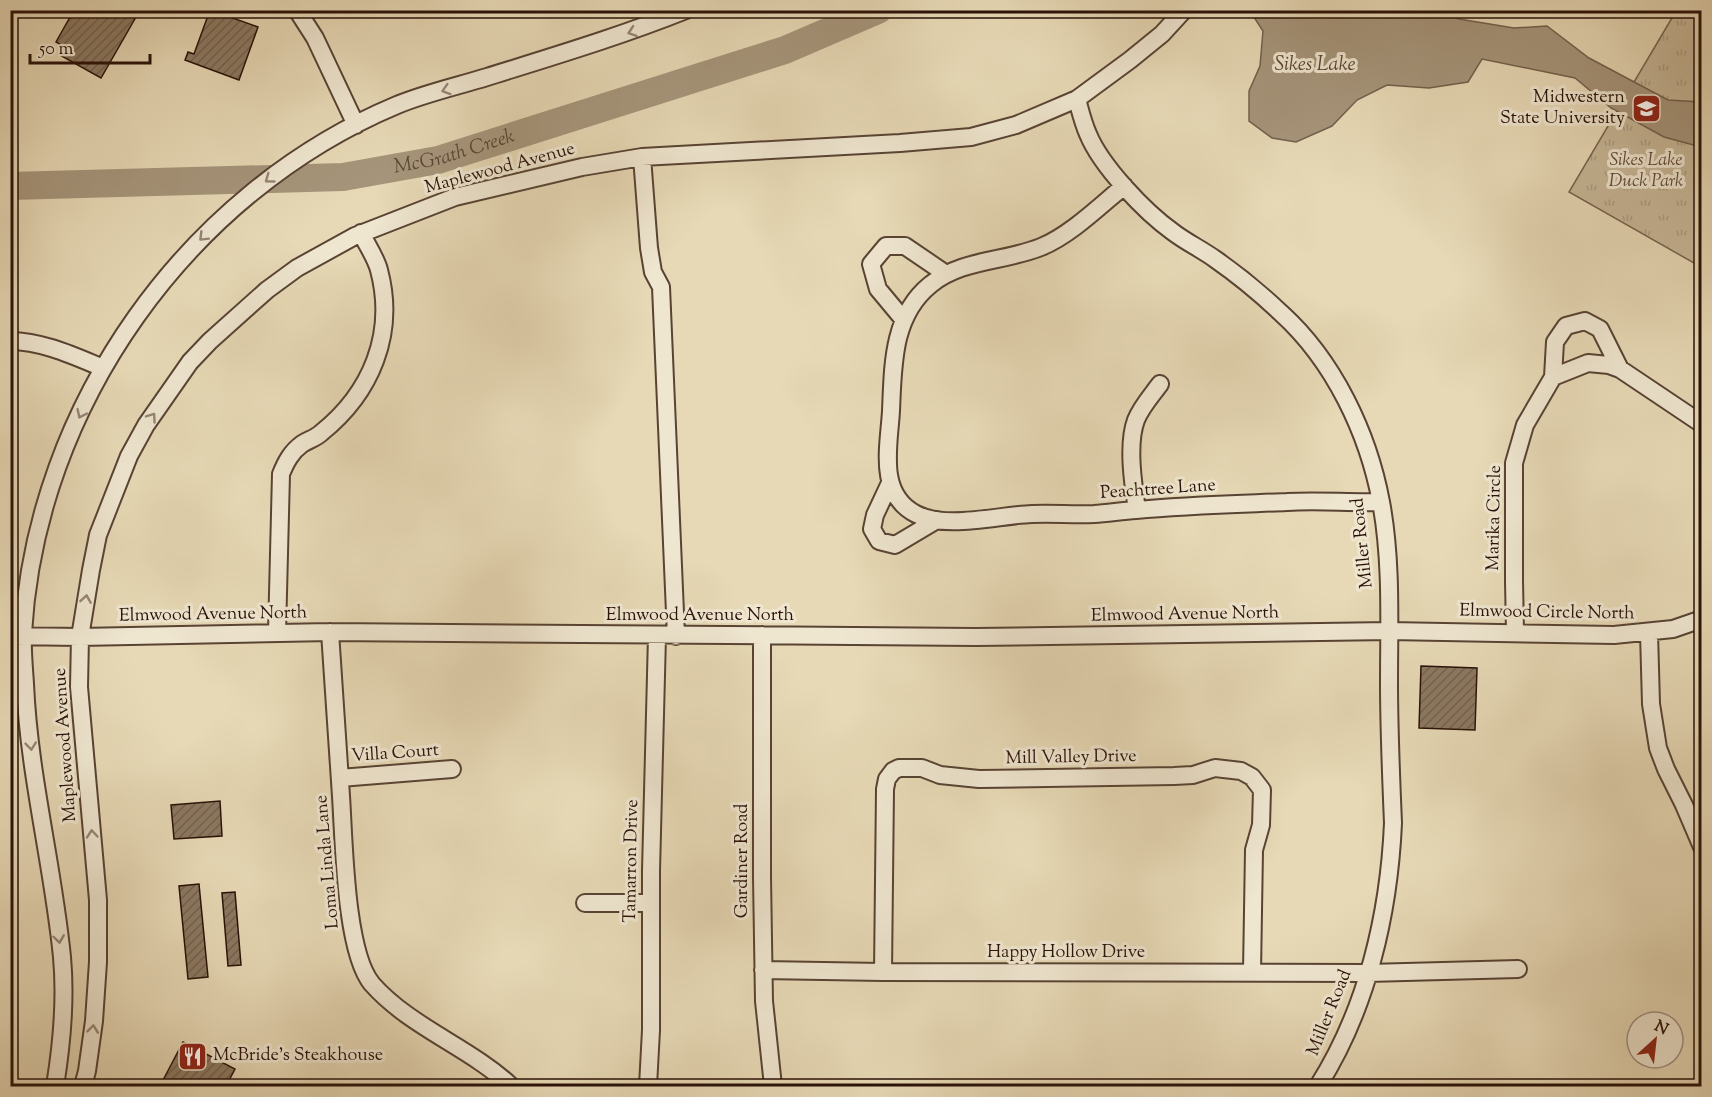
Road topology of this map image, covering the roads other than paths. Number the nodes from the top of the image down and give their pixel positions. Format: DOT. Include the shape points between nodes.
graph roads {
  1 [pos="297,10"];
  2 [pos="686,10"];
  3 [pos="1184,10"];
  4 [pos="1077,99"];
  5 [pos="356,125"];
  6 [pos="642,157"];
  7 [pos="1124,186"];
  8 [pos="362,233"];
  9 [pos="946,274"];
  10 [pos="903,319"];
  11 [pos="10,341"];
  12 [pos="103,368"];
  13 [pos="1620,369"];
  14 [pos="1553,377"];
  15 [pos="1160,384"];
  16 [pos="1701,424"];
  17 [pos="890,483"];
  18 [pos="1381,502"];
  19 [pos="1137,510"];
  20 [pos="937,520"];
  21 [pos="1701,619"];
  22 [pos="1389,631"];
  23 [pos="330,632"];
  24 [pos="1515,632"];
  25 [pos="277,633"];
  26 [pos="1649,633"];
  27 [pos="762,635"];
  28 [pos="17,636"];
  29 [pos="657,636"];
  30 [pos="676,636"];
  31 [pos="80,637"];
  32 [pos="452,769"];
  33 [pos="340,778"];
  34 [pos="1701,847"];
  35 [pos="585,903"];
  36 [pos="651,903"];
  37 [pos="1518,969"];
  38 [pos="763,970"];
  39 [pos="883,972"];
  40 [pos="1252,972"];
  41 [pos="1368,973"];
  42 [pos="55,1086"];
  43 [pos="83,1086"];
  44 [pos="511,1086"];
  45 [pos="648,1086"];
  46 [pos="773,1086"];
  47 [pos="1318,1086"];
  1 -- 5 [label="street" via="315,38"];
  2 -- 5 [label="street, Maplewood Avenue, one-way" via="633,32 399,104"];
  3 -- 4 [label="street, Maplewood Avenue" via="1162,34"];
  4 -- 6 [label="street, Maplewood Avenue" via="971,137"];
  4 -- 7 [label="street, Miller Road" via="1088,135"];
  5 -- 12 [label="street, Maplewood Avenue, one-way" via="293,162 207,232 150,296"];
  6 -- 8 [label="street, Maplewood Avenue" via="455,197"];
  6 -- 30 [label="street" via="648,248 652,272 661,287"];
  7 -- 9 [label="street, Peachtree Lane" via="1081,222 1043,246"];
  7 -- 18 [label="street, Miller Road" via="1173,232 1250,286 1308,342 1353,414"];
  8 -- 25 [label="street" via="379,270 382,337 361,392 321,434 289,457 281,474"];
  31 -- 8 [label="street, Maplewood Avenue, one-way" via="98,535 146,424 190,362 267,290 297,268"];
  9 -- 10 [label="street, Peachtree Lane" via="930,285"];
  9 -- 10 [label="street" via="905,246 886,246 871,264 878,290"];
  10 -- 17 [label="street, Peachtree Lane" via="892,371"];
  11 -- 12 [label="street" via="26,341"];
  12 -- 28 [label="street, Maplewood Avenue, one-way" via="52,485"];
  13 -- 14 [label="street, Marika Circle" via="1588,363"];
  13 -- 14 [label="street, Marika Circle" via="1600,329 1585,321 1566,326 1555,342"];
  13 -- 16 [label="street, Marika Circle"];
  14 -- 24 [label="street, Marika Circle" via="1525,425 1514,463"];
  15 -- 19 [label="street" via="1137,418 1133,433"];
  17 -- 20 [label="street, Peachtree Lane" via="904,505 916,514"];
  17 -- 20 [label="street, Peachtree Lane" via="872,530 879,541 895,545"];
  18 -- 19 [label="street, Peachtree Lane"];
  18 -- 22 [label="street, Miller Road"];
  19 -- 20 [label="street, Peachtree Lane"];
  21 -- 26 [label="street, Elmwood Circle North"];
  22 -- 24 [label="street, Elmwood Circle North"];
  22 -- 27 [label="street, Elmwood Avenue North" via="976,637"];
  22 -- 41 [label="street, Miller Road" via="1392,849"];
  23 -- 25 [label="street, Elmwood Avenue North"];
  23 -- 29 [label="street, Elmwood Avenue North"];
  23 -- 33 [label="street, Loma Linda Lane"];
  24 -- 26 [label="street, Elmwood Circle North"];
  25 -- 31 [label="street, Elmwood Avenue North"];
  26 -- 34 [label="street" via="1651,704 1658,748"];
  27 -- 30 [label="street, Elmwood Avenue North"];
  27 -- 38 [label="street, Gardiner Road"];
  28 -- 31 [label="street, Elmwood Avenue North"];
  28 -- 42 [label="street, Maplewood Avenue, one-way" via="62,956 62,1038"];
  29 -- 30 [label="street, Elmwood Avenue North"];
  29 -- 36 [label="street, Tamarron Drive"];
  43 -- 31 [label="street, Maplewood Avenue, one-way" via="94,1021 98,900 79,687"];
  32 -- 33 [label="street, Villa Court"];
  33 -- 44 [label="street, Loma Linda Lane" via="349,907 359,956 370,981 396,1008"];
  35 -- 36 [label="street"];
  36 -- 45 [label="street, Tamarron Drive"];
  37 -- 41 [label="street, Happy Hollow Drive"];
  38 -- 39 [label="street, Happy Hollow Drive"];
  38 -- 46 [label="street, Gardiner Road"];
  39 -- 40 [label="street, Happy Hollow Drive"];
  39 -- 40 [label="street, Mill Valley Drive" via="885,789 893,771 921,768 940,775 979,779 1183,776 1215,768 1241,771 1262,790 1261,825 1254,850"];
  40 -- 41 [label="street, Happy Hollow Drive"];
  41 -- 47 [label="street, Miller Road" via="1351,1023"];
}
